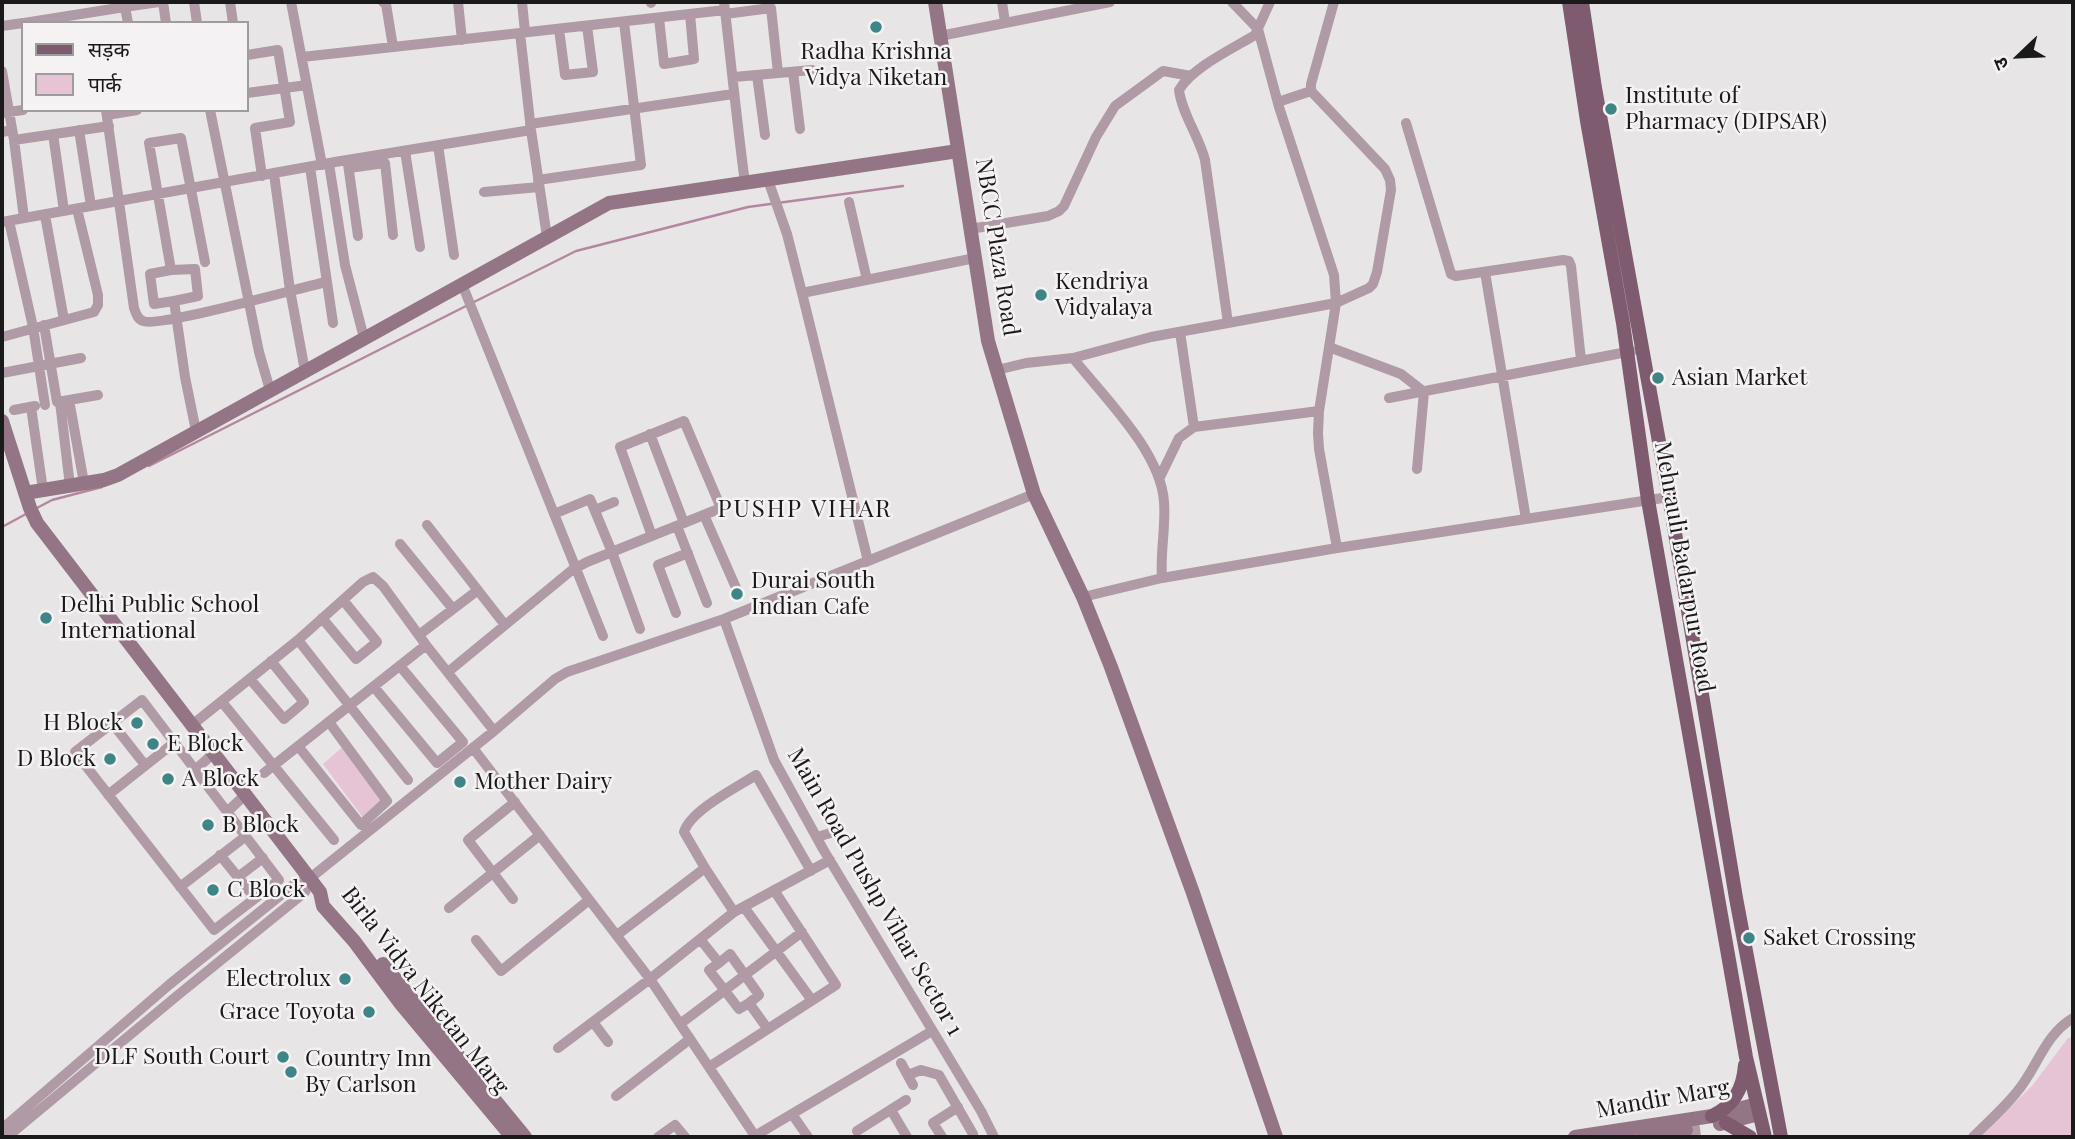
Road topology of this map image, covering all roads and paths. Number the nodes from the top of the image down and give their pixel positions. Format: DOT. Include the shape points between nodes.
graph roads {
  1 [pos="161,2"];
  2 [pos="194,2"];
  3 [pos="230,2"];
  4 [pos="291,2"];
  5 [pos="458,2"];
  6 [pos="465,2"];
  7 [pos="522,2"];
  8 [pos="935,2"];
  9 [pos="1002,2"];
  10 [pos="1110,2"];
  11 [pos="1232,2"];
  12 [pos="1270,2"];
  13 [pos="1334,2"];
  14 [pos="1569,2"];
  15 [pos="1582,2"];
  16 [pos="385,3"];
  17 [pos="129,5"];
  18 [pos="724,9"];
  19 [pos="690,14"];
  20 [pos="89,18"];
  21 [pos="659,18"];
  22 [pos="60,20"];
  23 [pos="166,21"];
  24 [pos="197,21"];
  25 [pos="233,21"];
  26 [pos="624,22"];
  27 [pos="1006,22"];
  28 [pos="21,23"];
  29 [pos="2,26"];
  30 [pos="587,26"];
  31 [pos="559,29"];
  32 [pos="1258,29"];
  33 [pos="523,33"];
  34 [pos="940,36"];
  35 [pos="462,40"];
  36 [pos="393,47"];
  37 [pos="248,55"];
  38 [pos="302,57"];
  39 [pos="812,70"];
  40 [pos="2,71"];
  41 [pos="793,72"];
  42 [pos="778,74"];
  43 [pos="757,75"];
  44 [pos="1191,76"];
  45 [pos="734,77"];
  46 [pos="307,85"];
  47 [pos="284,88"];
  48 [pos="1311,91"];
  49 [pos="248,93"];
  50 [pos="733,94"];
  51 [pos="1278,102"];
  52 [pos="636,108"];
  53 [pos="5,112"];
  54 [pos="128,112"];
  55 [pos="210,112"];
  56 [pos="107,117"];
  57 [pos="1406,123"];
  58 [pos="531,127"];
  59 [pos="800,129"];
  60 [pos="79,130"];
  61 [pos="9,134"];
  62 [pos="53,134"];
  63 [pos="765,135"];
  64 [pos="438,145"];
  65 [pos="405,151"];
  66 [pos="958,151"];
  67 [pos="326,164"];
  68 [pos="349,164"];
  69 [pos="310,167"];
  70 [pos="274,174"];
  71 [pos="262,176"];
  72 [pos="768,180"];
  73 [pos="223,183"];
  74 [pos="539,183"];
  75 [pos="745,183"];
  76 [pos="191,188"];
  77 [pos="484,192"];
  78 [pos="158,194"];
  79 [pos="118,201"];
  80 [pos="849,202"];
  81 [pos="90,206"];
  82 [pos="77,209"];
  83 [pos="64,211"];
  84 [pos="45,215"];
  85 [pos="24,218"];
  86 [pos="6,222"];
  87 [pos="970,229"];
  88 [pos="394,235"];
  89 [pos="358,236"];
  90 [pos="547,237"];
  91 [pos="419,247"];
  92 [pos="454,255"];
  93 [pos="975,258"];
  94 [pos="205,262"];
  95 [pos="171,270"];
  96 [pos="1485,272"];
  97 [pos="867,280"];
  98 [pos="326,282"];
  99 [pos="290,290"];
  100 [pos="464,291"];
  101 [pos="802,293"];
  102 [pos="174,301"];
  103 [pos="248,301"];
  104 [pos="1336,303"];
  105 [pos="177,318"];
  106 [pos="64,320"];
  107 [pos="333,323"];
  108 [pos="1228,323"];
  109 [pos="44,325"];
  110 [pos="33,327"];
  111 [pos="1180,332"];
  112 [pos="2,337"];
  113 [pos="364,338"];
  114 [pos="1329,347"];
  115 [pos="1627,351"];
  116 [pos="1643,351"];
  117 [pos="81,358"];
  118 [pos="1073,358"];
  119 [pos="1581,360"];
  120 [pos="50,363"];
  121 [pos="39,366"];
  122 [pos="997,370"];
  123 [pos="305,371"];
  124 [pos="2,373"];
  125 [pos="1503,376"];
  126 [pos="270,390"];
  127 [pos="1424,393"];
  128 [pos="98,395"];
  129 [pos="1389,398"];
  130 [pos="62,401"];
  131 [pos="45,404"];
  132 [pos="31,407"];
  133 [pos="14,410"];
  134 [pos="1319,411"];
  135 [pos="2,421"];
  136 [pos="1194,427"];
  137 [pos="197,431"];
  138 [pos="650,434"];
  139 [pos="1417,469"];
  140 [pos="1160,477"];
  141 [pos="77,484"];
  142 [pos="43,490"];
  143 [pos="25,493"];
  144 [pos="1034,494"];
  145 [pos="1669,498"];
  146 [pos="1648,500"];
  147 [pos="614,502"];
  148 [pos="595,510"];
  149 [pos="554,514"];
  150 [pos="704,514"];
  151 [pos="1526,519"];
  152 [pos="681,524"];
  153 [pos="427,525"];
  154 [pos="652,536"];
  155 [pos="400,544"];
  156 [pos="1337,548"];
  157 [pos="612,552"];
  158 [pos="688,553"];
  159 [pos="868,561"];
  160 [pos="576,568"];
  161 [pos="1162,578"];
  162 [pos="478,590"];
  163 [pos="737,590"];
  164 [pos="1083,597"];
  165 [pos="342,600"];
  166 [pos="707,603"];
  167 [pos="453,609"];
  168 [pos="676,613"];
  169 [pos="322,618"];
  170 [pos="724,619"];
  171 [pos="505,625"];
  172 [pos="640,629"];
  173 [pos="419,635"];
  174 [pos="603,636"];
  175 [pos="298,640"];
  176 [pos="426,645"];
  177 [pos="271,661"];
  178 [pos="400,666"];
  179 [pos="447,672"];
  180 [pos="250,679"];
  181 [pos="373,687"];
  182 [pos="222,702"];
  183 [pos="349,706"];
  184 [pos="329,722"];
  185 [pos="112,723"];
  186 [pos="192,725"];
  187 [pos="494,731"];
  188 [pos="175,742"];
  189 [pos="298,746"];
  190 [pos="473,748"];
  191 [pos="213,754"];
  192 [pos="145,765"];
  193 [pos="274,765"];
  194 [pos="196,769"];
  195 [pos="264,773"];
  196 [pos="408,780"];
  197 [pos="108,795"];
  198 [pos="245,795"];
  199 [pos="515,802"];
  200 [pos="228,811"];
  201 [pos="834,832"];
  202 [pos="540,835"];
  203 [pos="246,836"];
  204 [pos="817,838"];
  205 [pos="334,840"];
  206 [pos="220,855"];
  207 [pos="262,858"];
  208 [pos="830,860"];
  209 [pos="705,868"];
  210 [pos="811,871"];
  211 [pos="494,873"];
  212 [pos="238,877"];
  213 [pos="309,879"];
  214 [pos="180,887"];
  215 [pos="775,890"];
  216 [pos="254,898"];
  217 [pos="1736,898"];
  218 [pos="513,899"];
  219 [pos="589,900"];
  220 [pos="1718,901"];
  221 [pos="744,907"];
  222 [pos="450,908"];
  223 [pos="734,912"];
  224 [pos="802,932"];
  225 [pos="617,935"];
  226 [pos="700,939"];
  227 [pos="476,940"];
  228 [pos="777,950"];
  229 [pos="719,963"];
  230 [pos="745,975"];
  231 [pos="650,979"];
  232 [pos="724,991"];
  233 [pos="811,999"];
  234 [pos="749,1003"];
  235 [pos="2073,1018"];
  236 [pos="593,1022"];
  237 [pos="680,1024"];
  238 [pos="767,1028"];
  239 [pos="932,1031"];
  240 [pos="690,1039"];
  241 [pos="608,1042"];
  242 [pos="558,1048"];
  243 [pos="1746,1057"];
  244 [pos="901,1063"];
  245 [pos="709,1067"];
  246 [pos="908,1075"];
  247 [pos="914,1085"];
  248 [pos="616,1096"];
  249 [pos="906,1100"];
  250 [pos="958,1107"];
  251 [pos="1758,1109"];
  252 [pos="891,1110"];
  253 [pos="792,1114"];
  254 [pos="1712,1116"];
  255 [pos="1726,1123"];
  256 [pos="2,1129"];
  257 [pos="512,1131"];
  258 [pos="857,1131"];
  259 [pos="1696,1133"];
  260 [pos="1744,1135"];
  261 [pos="972,1136"];
  262 [pos="1775,1136"];
  263 [pos="7,1137"];
  264 [pos="525,1137"];
  265 [pos="658,1137"];
  266 [pos="685,1137"];
  267 [pos="754,1137"];
  268 [pos="808,1137"];
  269 [pos="907,1137"];
  270 [pos="942,1137"];
  271 [pos="994,1137"];
  272 [pos="1276,1137"];
  273 [pos="1575,1137"];
  274 [pos="1643,1137"];
  275 [pos="1973,1137"];
  1 -- 17 [label="street"];
  1 -- 23 [label="street"];
  2 -- 24 [label="street"];
  3 -- 25 [label="street"];
  4 -- 38 [label="street"];
  5 -- 6 [label="street"];
  5 -- 35 [label="street"];
  7 -- 33 [label="street"];
  8 -- 34 [label="street, NBCC Plaza Road"];
  9 -- 27 [label="street"];
  10 -- 27 [label="street"];
  11 -- 32 [label="street"];
  12 -- 32 [label="street"];
  13 -- 48 [label="street"];
  14 -- 115 [label="main road, Mehrauli Badarpur Road"];
  15 -- 116 [label="main road, Mehrauli Badarpur Road"];
  16 -- 36 [label="street"];
  17 -- 20 [label="street"];
  18 -- 19 [label="street"];
  18 -- 42 [label="street" via="771,8"];
  18 -- 45 [label="street"];
  19 -- 21 [label="street"];
  19 -- 21 [label="street" via="695,59 664,64"];
  20 -- 22 [label="street"];
  21 -- 26 [label="street"];
  26 -- 30 [label="street"];
  26 -- 52 [label="street"];
  27 -- 34 [label="street"];
  28 -- 29 [label="street"];
  30 -- 31 [label="street"];
  30 -- 31 [label="street" via="593,72 565,75"];
  31 -- 33 [label="street"];
  32 -- 44 [label="street"];
  32 -- 51 [label="street"];
  33 -- 35 [label="street"];
  33 -- 58 [label="street"];
  34 -- 66 [label="street, NBCC Plaza Road"];
  35 -- 36 [label="street"];
  36 -- 38 [label="street"];
  37 -- 47 [label="street" via="278,50"];
  38 -- 46 [label="street"];
  39 -- 41 [label="street"];
  40 -- 53 [label="street"];
  41 -- 42 [label="street"];
  41 -- 59 [label="street"];
  42 -- 43 [label="street"];
  43 -- 45 [label="street"];
  43 -- 63 [label="street"];
  44 -- 87 [label="street" via="1163,71 1115,106 1059,212"];
  44 -- 108 [label="street" via="1181,86 1180,95 1205,160"];
  45 -- 50 [label="street"];
  46 -- 47 [label="street"];
  46 -- 67 [label="street"];
  47 -- 49 [label="street"];
  47 -- 71 [label="street" via="290,122 255,128"];
  48 -- 51 [label="street"];
  48 -- 104 [label="street" via="1385,169 1391,190 1373,284"];
  50 -- 52 [label="street"];
  50 -- 75 [label="street"];
  51 -- 104 [label="street" via="1334,275"];
  52 -- 58 [label="street"];
  52 -- 74 [label="street" via="642,165"];
  53 -- 61 [label="street"];
  54 -- 56 [label="street"];
  55 -- 73 [label="street"];
  56 -- 60 [label="street"];
  56 -- 79 [label="street"];
  57 -- 96 [label="street" via="1451,274"];
  58 -- 64 [label="street"];
  58 -- 74 [label="street"];
  60 -- 62 [label="street"];
  60 -- 81 [label="street"];
  61 -- 62 [label="street"];
  61 -- 85 [label="street"];
  62 -- 83 [label="street"];
  64 -- 65 [label="street"];
  64 -- 92 [label="street"];
  65 -- 68 [label="street"];
  65 -- 91 [label="street"];
  66 -- 72 [label="street"];
  66 -- 87 [label="street, NBCC Plaza Road"];
  67 -- 68 [label="street"];
  67 -- 69 [label="street"];
  67 -- 113 [label="street"];
  68 -- 88 [label="street" via="385,163"];
  68 -- 89 [label="street"];
  69 -- 70 [label="street"];
  69 -- 98 [label="street"];
  70 -- 71 [label="street"];
  70 -- 99 [label="street"];
  71 -- 73 [label="street"];
  72 -- 75 [label="street"];
  72 -- 101 [label="street"];
  73 -- 76 [label="street"];
  73 -- 103 [label="street"];
  74 -- 77 [label="street"];
  74 -- 90 [label="street"];
  75 -- 90 [label="street" via="609,203"];
  76 -- 78 [label="street"];
  76 -- 78 [label="street" via="181,138 149,143"];
  76 -- 94 [label="street"];
  78 -- 79 [label="street"];
  78 -- 95 [label="street"];
  79 -- 81 [label="street"];
  79 -- 105 [label="street" via="137,316 150,322"];
  80 -- 97 [label="street"];
  81 -- 82 [label="street"];
  82 -- 83 [label="street"];
  82 -- 106 [label="street" via="98,305 94,312"];
  83 -- 84 [label="street"];
  84 -- 85 [label="street"];
  84 -- 106 [label="street"];
  85 -- 86 [label="street"];
  86 -- 110 [label="street"];
  87 -- 93 [label="street, NBCC Plaza Road"];
  90 -- 100 [label="street"];
  93 -- 97 [label="street"];
  93 -- 122 [label="street, NBCC Plaza Road"];
  95 -- 102 [label="street" via="150,274 154,304"];
  95 -- 102 [label="street" via="195,269 198,296"];
  96 -- 119 [label="street" via="1569,261"];
  96 -- 125 [label="street"];
  97 -- 101 [label="street"];
  98 -- 99 [label="street"];
  98 -- 107 [label="street"];
  99 -- 103 [label="street"];
  99 -- 123 [label="street"];
  100 -- 113 [label="street"];
  100 -- 149 [label="street"];
  101 -- 159 [label="street"];
  102 -- 105 [label="street"];
  103 -- 105 [label="street"];
  103 -- 126 [label="street"];
  104 -- 108 [label="street"];
  104 -- 114 [label="street"];
  105 -- 137 [label="street"];
  106 -- 109 [label="street"];
  108 -- 111 [label="street"];
  109 -- 110 [label="street"];
  109 -- 120 [label="street"];
  110 -- 112 [label="street"];
  110 -- 121 [label="street"];
  111 -- 118 [label="street"];
  111 -- 136 [label="street"];
  113 -- 123 [label="street"];
  114 -- 127 [label="street" via="1401,374"];
  114 -- 134 [label="street"];
  115 -- 116 [label="street"];
  115 -- 119 [label="street"];
  115 -- 146 [label="main road, Mehrauli Badarpur Road"];
  116 -- 145 [label="main road, Mehrauli Badarpur Road"];
  117 -- 120 [label="street"];
  118 -- 122 [label="street"];
  118 -- 140 [label="street" via="1140,441"];
  119 -- 125 [label="street"];
  120 -- 121 [label="street"];
  120 -- 130 [label="street"];
  121 -- 124 [label="street"];
  121 -- 131 [label="street"];
  122 -- 144 [label="street, NBCC Plaza Road"];
  123 -- 126 [label="street"];
  125 -- 127 [label="street"];
  125 -- 151 [label="street"];
  126 -- 137 [label="street"];
  127 -- 129 [label="street"];
  127 -- 139 [label="street"];
  128 -- 130 [label="street"];
  130 -- 131 [label="street"];
  130 -- 141 [label="street"];
  131 -- 132 [label="street"];
  132 -- 133 [label="street"];
  132 -- 142 [label="street"];
  134 -- 136 [label="street"];
  134 -- 156 [label="street" via="1319,449"];
  135 -- 143 [label="street, Birla Vidya Niketan Marg"];
  136 -- 140 [label="street" via="1179,438"];
  137 -- 141 [label="street" via="118,474"];
  138 -- 150 [label="street" via="684,421 721,508"];
  138 -- 152 [label="street"];
  138 -- 154 [label="street" via="620,447"];
  140 -- 161 [label="street"];
  141 -- 142 [label="street"];
  142 -- 143 [label="street"];
  143 -- 186 [label="street, Birla Vidya Niketan Marg" via="37,523"];
  144 -- 159 [label="street"];
  144 -- 164 [label="street, NBCC Plaza Road"];
  145 -- 146 [label="street"];
  145 -- 217 [label="main road, Mehrauli Badarpur Road"];
  146 -- 151 [label="street"];
  146 -- 220 [label="main road, Mehrauli Badarpur Road"];
  147 -- 148 [label="street"];
  148 -- 149 [label="street" via="590,499"];
  148 -- 157 [label="street"];
  149 -- 160 [label="street"];
  150 -- 152 [label="street"];
  150 -- 163 [label="street"];
  151 -- 156 [label="street"];
  152 -- 154 [label="street"];
  152 -- 158 [label="street"];
  153 -- 162 [label="street"];
  154 -- 157 [label="street"];
  155 -- 167 [label="street"];
  156 -- 161 [label="street"];
  157 -- 160 [label="street"];
  157 -- 172 [label="street"];
  158 -- 166 [label="street"];
  158 -- 168 [label="street" via="658,565"];
  159 -- 170 [label="street"];
  160 -- 171 [label="street"];
  160 -- 174 [label="street"];
  161 -- 164 [label="street"];
  162 -- 167 [label="street"];
  162 -- 171 [label="street"];
  164 -- 272 [label="street, NBCC Plaza Road" via="1193,893"];
  165 -- 169 [label="street"];
  165 -- 169 [label="street" via="377,642 356,659"];
  165 -- 173 [label="street" via="373,577"];
  167 -- 173 [label="street"];
  169 -- 175 [label="street"];
  170 -- 187 [label="street" via="568,672"];
  170 -- 204 [label="street, Main Road Pushp Vihar Sector 1" via="774,760"];
  171 -- 179 [label="street"];
  173 -- 176 [label="street"];
  175 -- 177 [label="street"];
  175 -- 183 [label="street"];
  176 -- 178 [label="street"];
  176 -- 179 [label="street"];
  177 -- 180 [label="street"];
  177 -- 180 [label="street" via="304,702 284,719"];
  178 -- 181 [label="street"];
  178 -- 181 [label="street" via="463,742 437,763"];
  179 -- 187 [label="street"];
  180 -- 182 [label="street"];
  181 -- 183 [label="street"];
  182 -- 186 [label="street"];
  182 -- 193 [label="street"];
  183 -- 184 [label="street"];
  183 -- 196 [label="street"];
  184 -- 189 [label="street"];
  184 -- 189 [label="street" via="387,801 361,825"];
  185 -- 188 [label="street" via="142,700"];
  185 -- 192 [label="street"];
  185 -- 197 [label="street" via="75,752"];
  186 -- 191 [label="street, Birla Vidya Niketan Marg"];
  187 -- 190 [label="street"];
  188 -- 192 [label="street"];
  188 -- 194 [label="street"];
  189 -- 193 [label="street"];
  190 -- 199 [label="street"];
  190 -- 213 [label="street"];
  191 -- 194 [label="street"];
  191 -- 198 [label="street, Birla Vidya Niketan Marg"];
  192 -- 197 [label="street"];
  193 -- 195 [label="street"];
  193 -- 205 [label="street"];
  194 -- 200 [label="street"];
  197 -- 214 [label="street"];
  198 -- 200 [label="street"];
  198 -- 213 [label="street, Birla Vidya Niketan Marg"];
  199 -- 202 [label="street"];
  199 -- 211 [label="street" via="468,840"];
  200 -- 203 [label="street"];
  201 -- 204 [label="street"];
  202 -- 211 [label="street"];
  202 -- 219 [label="street"];
  203 -- 206 [label="street"];
  203 -- 207 [label="street"];
  204 -- 208 [label="street, Main Road Pushp Vihar Sector 1"];
  206 -- 212 [label="street"];
  206 -- 214 [label="street"];
  207 -- 212 [label="street"];
  207 -- 216 [label="street" via="279,880"];
  208 -- 210 [label="street"];
  208 -- 239 [label="street, Main Road Pushp Vihar Sector 1"];
  209 -- 210 [label="street" via="684,832 687,824 756,775"];
  209 -- 223 [label="street"];
  209 -- 225 [label="street"];
  210 -- 215 [label="street"];
  211 -- 218 [label="street"];
  211 -- 222 [label="street"];
  212 -- 216 [label="street"];
  213 -- 256 [label="street" via="297,882 170,984"];
  213 -- 257 [label="street, Birla Vidya Niketan Marg" via="320,892 323,906 401,1004"];
  213 -- 263 [label="street" via="305,892"];
  214 -- 216 [label="street" via="214,930"];
  215 -- 221 [label="street"];
  215 -- 224 [label="street"];
  217 -- 220 [label="main road"];
  217 -- 262 [label="main road, Mehrauli Badarpur Road" via="1773,1101"];
  219 -- 225 [label="street"];
  219 -- 227 [label="street" via="501,971"];
  220 -- 243 [label="main road, Mehrauli Badarpur Road"];
  221 -- 223 [label="street"];
  221 -- 228 [label="street"];
  223 -- 226 [label="street"];
  224 -- 228 [label="street"];
  224 -- 233 [label="street" via="836,985"];
  225 -- 231 [label="street"];
  226 -- 229 [label="street"];
  226 -- 231 [label="street"];
  228 -- 230 [label="street"];
  228 -- 233 [label="street"];
  229 -- 230 [label="street" via="730,954"];
  229 -- 232 [label="street" via="709,970"];
  230 -- 232 [label="street"];
  230 -- 234 [label="street" via="759,995"];
  231 -- 236 [label="street"];
  231 -- 237 [label="street"];
  232 -- 234 [label="street" via="739,1009"];
  232 -- 237 [label="street"];
  233 -- 238 [label="street"];
  234 -- 238 [label="street"];
  235 -- 275 [label="street" via="2047,1043 2018,1092"];
  236 -- 241 [label="street"];
  236 -- 242 [label="street"];
  237 -- 240 [label="street"];
  238 -- 245 [label="street"];
  239 -- 253 [label="street"];
  239 -- 271 [label="street, Main Road Pushp Vihar Sector 1"];
  240 -- 245 [label="street"];
  240 -- 248 [label="street"];
  243 -- 251 [label="main road, Mehrauli Badarpur Road"];
  243 -- 254 [label="main road" via="1744,1080 1736,1098"];
  244 -- 246 [label="street"];
  245 -- 267 [label="street"];
  246 -- 247 [label="street"];
  246 -- 250 [label="street" via="921,1070 939,1075"];
  249 -- 252 [label="street"];
  250 -- 261 [label="street"];
  250 -- 270 [label="street" via="933,1122"];
  251 -- 254 [label="street, Mandir Marg"];
  251 -- 255 [label="street, Mandir Marg"];
  251 -- 262 [label="main road, Mehrauli Badarpur Road"];
  252 -- 258 [label="street"];
  252 -- 269 [label="street"];
  253 -- 267 [label="street"];
  253 -- 268 [label="street"];
  254 -- 273 [label="street, Mandir Marg"];
  255 -- 259 [label="street, Mandir Marg"];
  255 -- 260 [label="main road"];
  257 -- 264 [label="street, Birla Vidya Niketan Marg"];
  259 -- 274 [label="street, Mandir Marg"];
  265 -- 266 [label="street" via="675,1125"];
}
